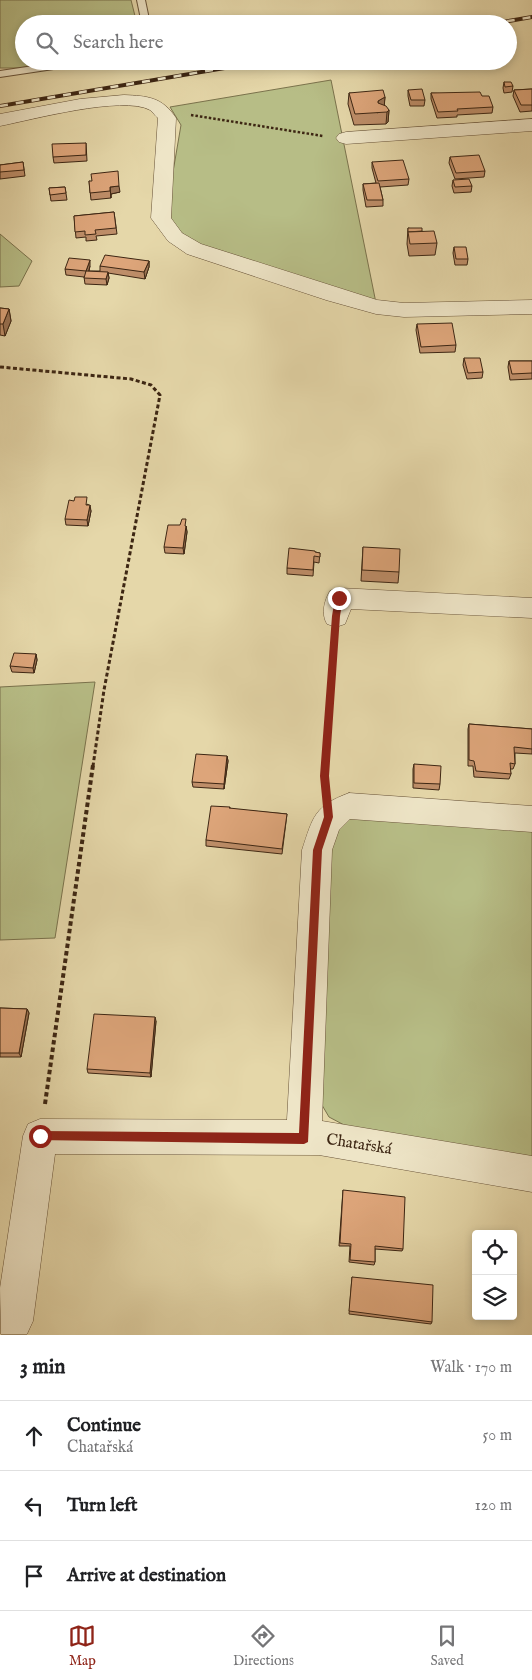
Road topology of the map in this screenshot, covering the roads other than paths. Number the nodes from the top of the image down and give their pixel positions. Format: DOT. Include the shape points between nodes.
graph roads {
  1 [pos="141,0"];
  2 [pos="144,15"];
  3 [pos="26,70"];
  4 [pos="0,74"];
  5 [pos="0,120"];
  6 [pos="532,125"];
  7 [pos="346,138"];
  8 [pos="532,307"];
  9 [pos="532,608"];
  10 [pos="336,616"];
  11 [pos="532,819"];
  12 [pos="304,1138"];
  13 [pos="532,1174"];
  14 [pos="14,1321"];
  1 -- 2 [label="lane"];
  3 -- 4 [label="lane"];
  5 -- 8 [label="street" via="101,102 136,100 157,107 167,118 161,218 175,237 194,249 376,307 404,310"];
  6 -- 7 [label="street"];
  9 -- 10 [label="street" via="339,598"];
  11 -- 12 [label="street" via="348,806 337,809 328,817 317,850"];
  12 -- 13 [label="street, Chatařská"];
  12 -- 14 [label="street, Chatařská" via="40,1136"];
}
